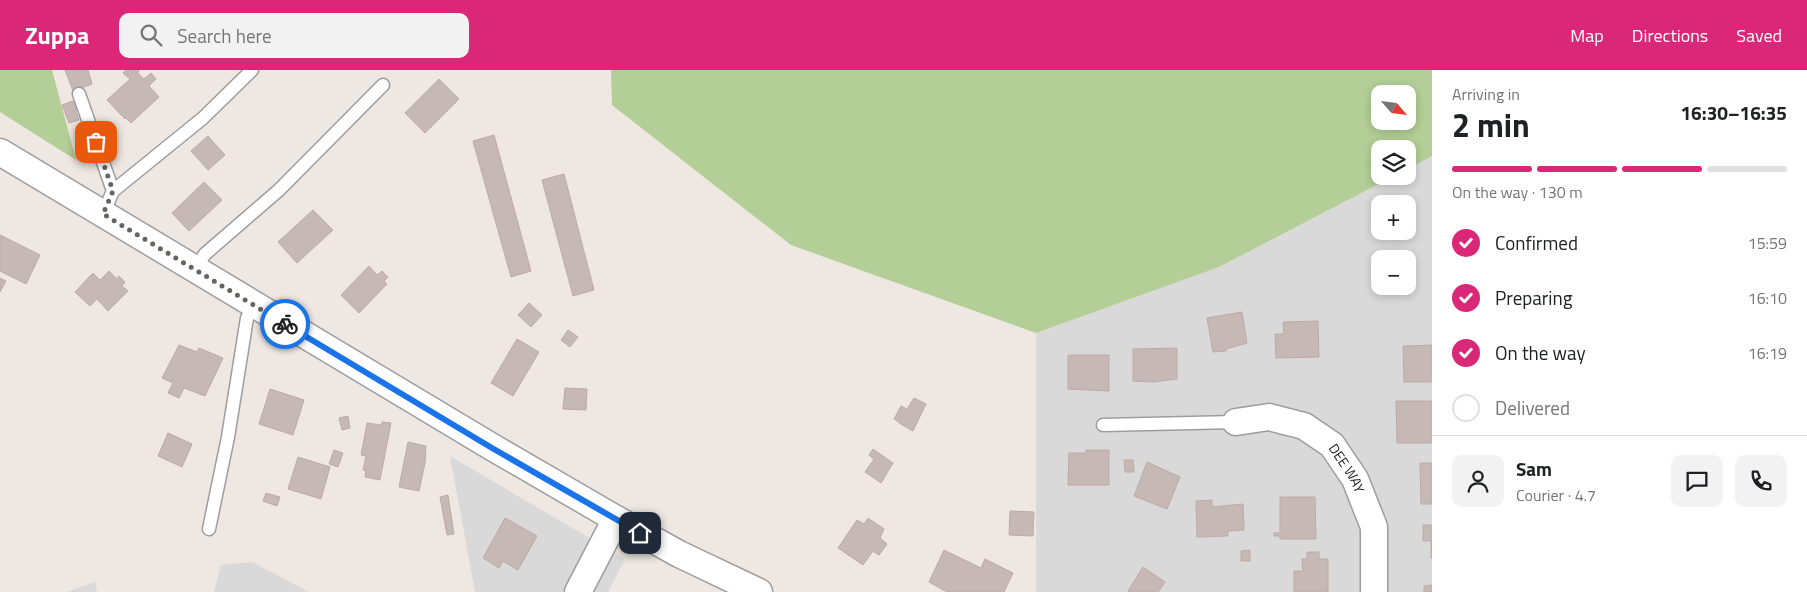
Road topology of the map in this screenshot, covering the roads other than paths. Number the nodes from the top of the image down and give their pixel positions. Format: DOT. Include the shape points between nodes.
graph roads {
  1 [pos="252,70"];
  2 [pos="384,85"];
  3 [pos="80,94"];
  4 [pos="0,152"];
  5 [pos="108,202"];
  6 [pos="195,269"];
  7 [pos="254,305"];
  8 [pos="1236,422"];
  9 [pos="1103,425"];
  10 [pos="616,519"];
  11 [pos="209,528"];
  12 [pos="578,592"];
  13 [pos="759,592"];
  14 [pos="1374,592"];
  1 -- 5 [label="lane"];
  2 -- 6 [label="lane" via="279,190 205,254"];
  3 -- 5 [label="lane"];
  4 -- 5 [label="street"];
  5 -- 6 [label="street"];
  6 -- 7 [label="street"];
  7 -- 10 [label="street"];
  7 -- 11 [label="lane" via="247,318"];
  8 -- 9 [label="lane"];
  8 -- 14 [label="street, DEE WAY" via="1269,417 1304,426 1332,446 1355,479 1374,527"];
  10 -- 12 [label="street"];
  10 -- 13 [label="street" via="679,554"];
}
